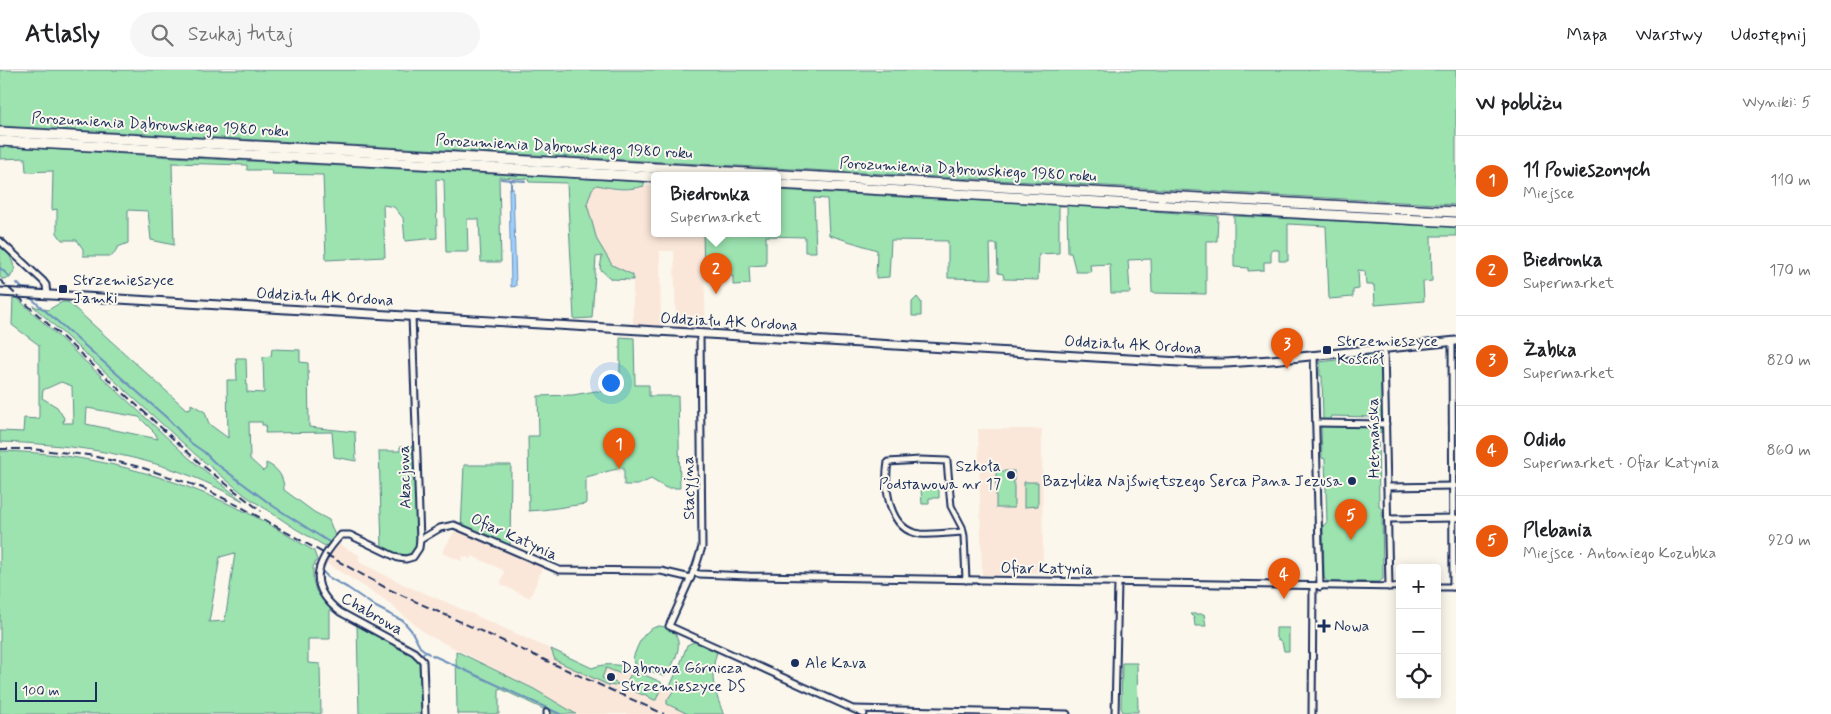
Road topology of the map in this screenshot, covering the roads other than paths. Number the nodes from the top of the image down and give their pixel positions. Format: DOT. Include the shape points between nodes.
graph roads {
  1 [pos="0,132"];
  2 [pos="0,141"];
  3 [pos="728,172"];
  4 [pos="781,175"];
  5 [pos="651,177"];
  6 [pos="781,184"];
  7 [pos="1456,212"];
  8 [pos="1456,222"];
  9 [pos="0,241"];
  10 [pos="0,292"];
  11 [pos="47,295"];
  12 [pos="412,316"];
  13 [pos="700,334"];
  14 [pos="1454,341"];
  15 [pos="1384,348"];
  16 [pos="1314,356"];
  17 [pos="1316,423"];
  18 [pos="1386,424"];
  19 [pos="1454,486"];
  20 [pos="1387,487"];
  21 [pos="1454,518"];
  22 [pos="1388,519"];
  23 [pos="963,532"];
  24 [pos="420,540"];
  25 [pos="1455,552"];
  26 [pos="692,575"];
  27 [pos="966,580"];
  28 [pos="1118,583"];
  29 [pos="1313,587"];
  30 [pos="1320,587"];
  31 [pos="1389,587"];
  32 [pos="1396,587"];
  33 [pos="1441,587"];
  34 [pos="1455,588"];
  35 [pos="852,709"];
  36 [pos="882,712"];
  37 [pos="425,714"];
  38 [pos="864,714"];
  39 [pos="1067,714"];
  40 [pos="1115,714"];
  41 [pos="1312,714"];
  1 -- 3 [label="main road, Porozumienia Dąbrowskiego 1980 roku"];
  2 -- 5 [label="main road, Porozumienia Dąbrowskiego 1980 roku"];
  4 -- 7 [label="main road, Porozumienia Dąbrowskiego 1980 roku"];
  6 -- 8 [label="main road, Porozumienia Dąbrowskiego 1980 roku"];
  9 -- 11 [label="street" via="43,281 48,288"];
  10 -- 11 [label="street, Oddziału AK Ordona"];
  11 -- 12 [label="street, Oddziału AK Ordona"];
  12 -- 13 [label="street, Oddziału AK Ordona"];
  12 -- 24 [label="street, Akacjowa"];
  13 -- 16 [label="street, Oddziału AK Ordona" via="1197,363"];
  13 -- 26 [label="street, Stacyjna" via="702,535"];
  14 -- 15 [label="street, Oddziału AK Ordona"];
  14 -- 19 [label="street"];
  15 -- 16 [label="street, Oddziału AK Ordona"];
  15 -- 18 [label="street, Hetmańska"];
  16 -- 17 [label="street"];
  17 -- 18 [label="street"];
  17 -- 30 [label="street"];
  18 -- 20 [label="street, Hetmańska"];
  19 -- 20 [label="street"];
  19 -- 21 [label="street"];
  20 -- 22 [label="street, Hetmańska"];
  21 -- 22 [label="street"];
  21 -- 25 [label="street"];
  22 -- 31 [label="street, Hetmańska"];
  23 -- 23 [label="street" via="950,506 947,460 888,462 889,501 903,526 920,534"];
  23 -- 27 [label="street"];
  24 -- 26 [label="street, Ofiar Katynia" via="445,526 460,526 559,570 661,571"];
  24 -- 37 [label="street, Chabrowa" via="416,554 403,559 350,535 341,535 329,548 317,577 327,602 421,659"];
  25 -- 34 [label="street"];
  26 -- 27 [label="street, Ofiar Katynia"];
  26 -- 35 [label="street, Stacyjna" via="669,626"];
  27 -- 28 [label="street, Ofiar Katynia"];
  28 -- 29 [label="street, Ofiar Katynia"];
  28 -- 40 [label="street"];
  29 -- 30 [label="street, Ofiar Katynia"];
  29 -- 41 [label="street"];
  30 -- 31 [label="street, Ofiar Katynia"];
  31 -- 32 [label="street, Ofiar Katynia"];
  33 -- 34 [label="street"];
  35 -- 36 [label="street"];
  35 -- 38 [label="street"];
  36 -- 39 [label="street"];
}
